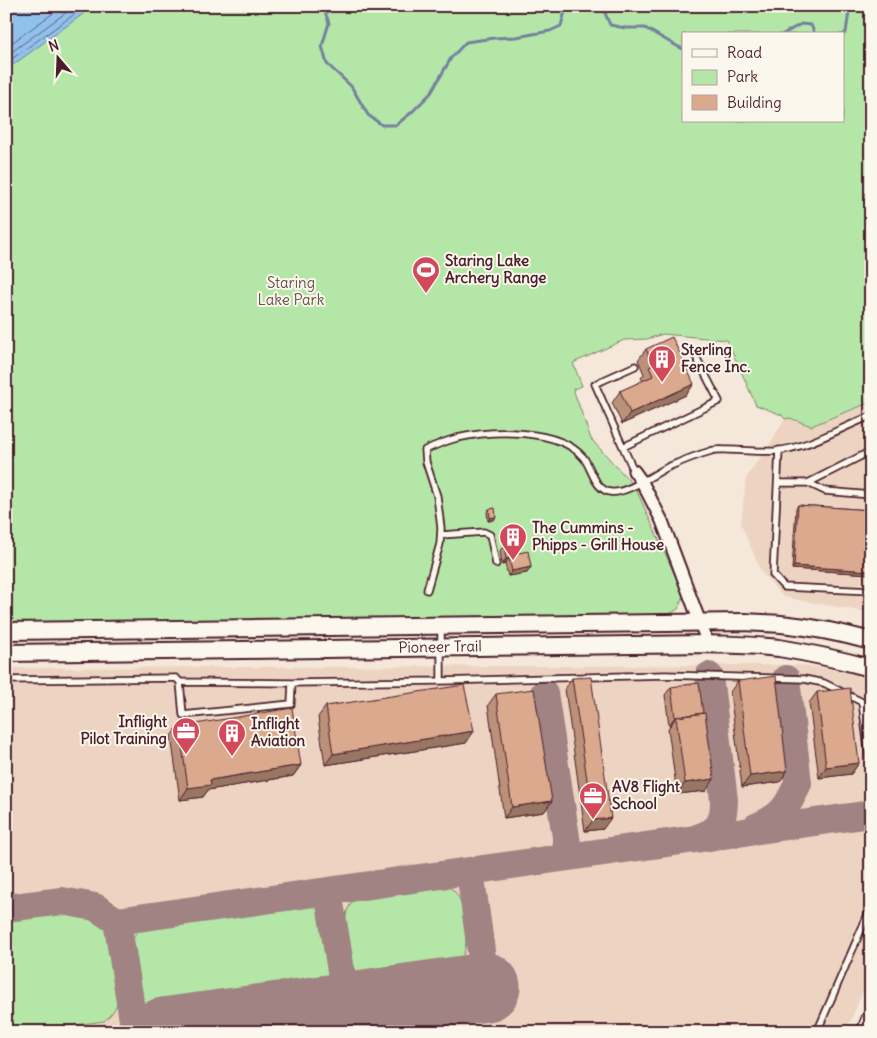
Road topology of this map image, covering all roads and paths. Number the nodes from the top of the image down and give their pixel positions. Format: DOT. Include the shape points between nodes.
graph roads {
  1 [pos="693,351"];
  2 [pos="635,366"];
  3 [pos="871,416"];
  4 [pos="623,446"];
  5 [pos="779,450"];
  6 [pos="871,451"];
  7 [pos="634,471"];
  8 [pos="642,482"];
  9 [pos="778,483"];
  10 [pos="808,483"];
  11 [pos="871,494"];
  12 [pos="441,535"];
  13 [pos="496,564"];
  14 [pos="427,590"];
  15 [pos="871,591"];
  16 [pos="700,622"];
  17 [pos="441,626"];
  18 [pos="6,631"];
  19 [pos="871,641"];
  20 [pos="708,644"];
  21 [pos="442,647"];
  22 [pos="6,653"];
  23 [pos="871,668"];
  24 [pos="6,680"];
  25 [pos="442,681"];
  26 [pos="180,682"];
  27 [pos="292,683"];
  28 [pos="871,771"];
  29 [pos="871,906"];
  30 [pos="871,1019"];
  31 [pos="817,1032"];
  32 [pos="866,1032"];
  1 -- 4 [label="lane" via="719,402"];
  2 -- 4 [label="lane" via="595,384"];
  3 -- 5 [label="lane" via="808,444"];
  4 -- 7 [label="lane"];
  5 -- 8 [label="lane" via="712,450"];
  5 -- 9 [label="lane"];
  6 -- 10 [label="lane"];
  7 -- 8 [label="street"];
  8 -- 12 [label="lane" via="622,490 604,490 576,450 557,440 514,433 456,438 425,450 437,496"];
  8 -- 16 [label="street" via="662,521"];
  9 -- 10 [label="lane"];
  9 -- 15 [label="lane" via="773,575 784,587"];
  10 -- 11 [label="lane" via="825,491"];
  12 -- 13 [label="lane" via="484,532 490,535"];
  12 -- 14 [label="lane"];
  16 -- 17 [label="main road, Pioneer Trail"];
  16 -- 19 [label="main road, Pioneer Trail" via="781,624"];
  16 -- 20 [label="street"];
  17 -- 18 [label="main road, Pioneer Trail"];
  17 -- 21 [label="lane"];
  20 -- 21 [label="main road, Pioneer Trail"];
  20 -- 23 [label="main road, Pioneer Trail" via="778,648"];
  21 -- 22 [label="main road, Pioneer Trail"];
  21 -- 25 [label="lane"];
  24 -- 26 [label="lane" via="176,678"];
  25 -- 27 [label="lane"];
  25 -- 28 [label="lane" via="665,675 824,683 862,702"];
  26 -- 27 [label="lane"];
  26 -- 27 [label="lane" via="184,715 291,704"];
  29 -- 31 [label="lane"];
  30 -- 32 [label="main road"];
}
